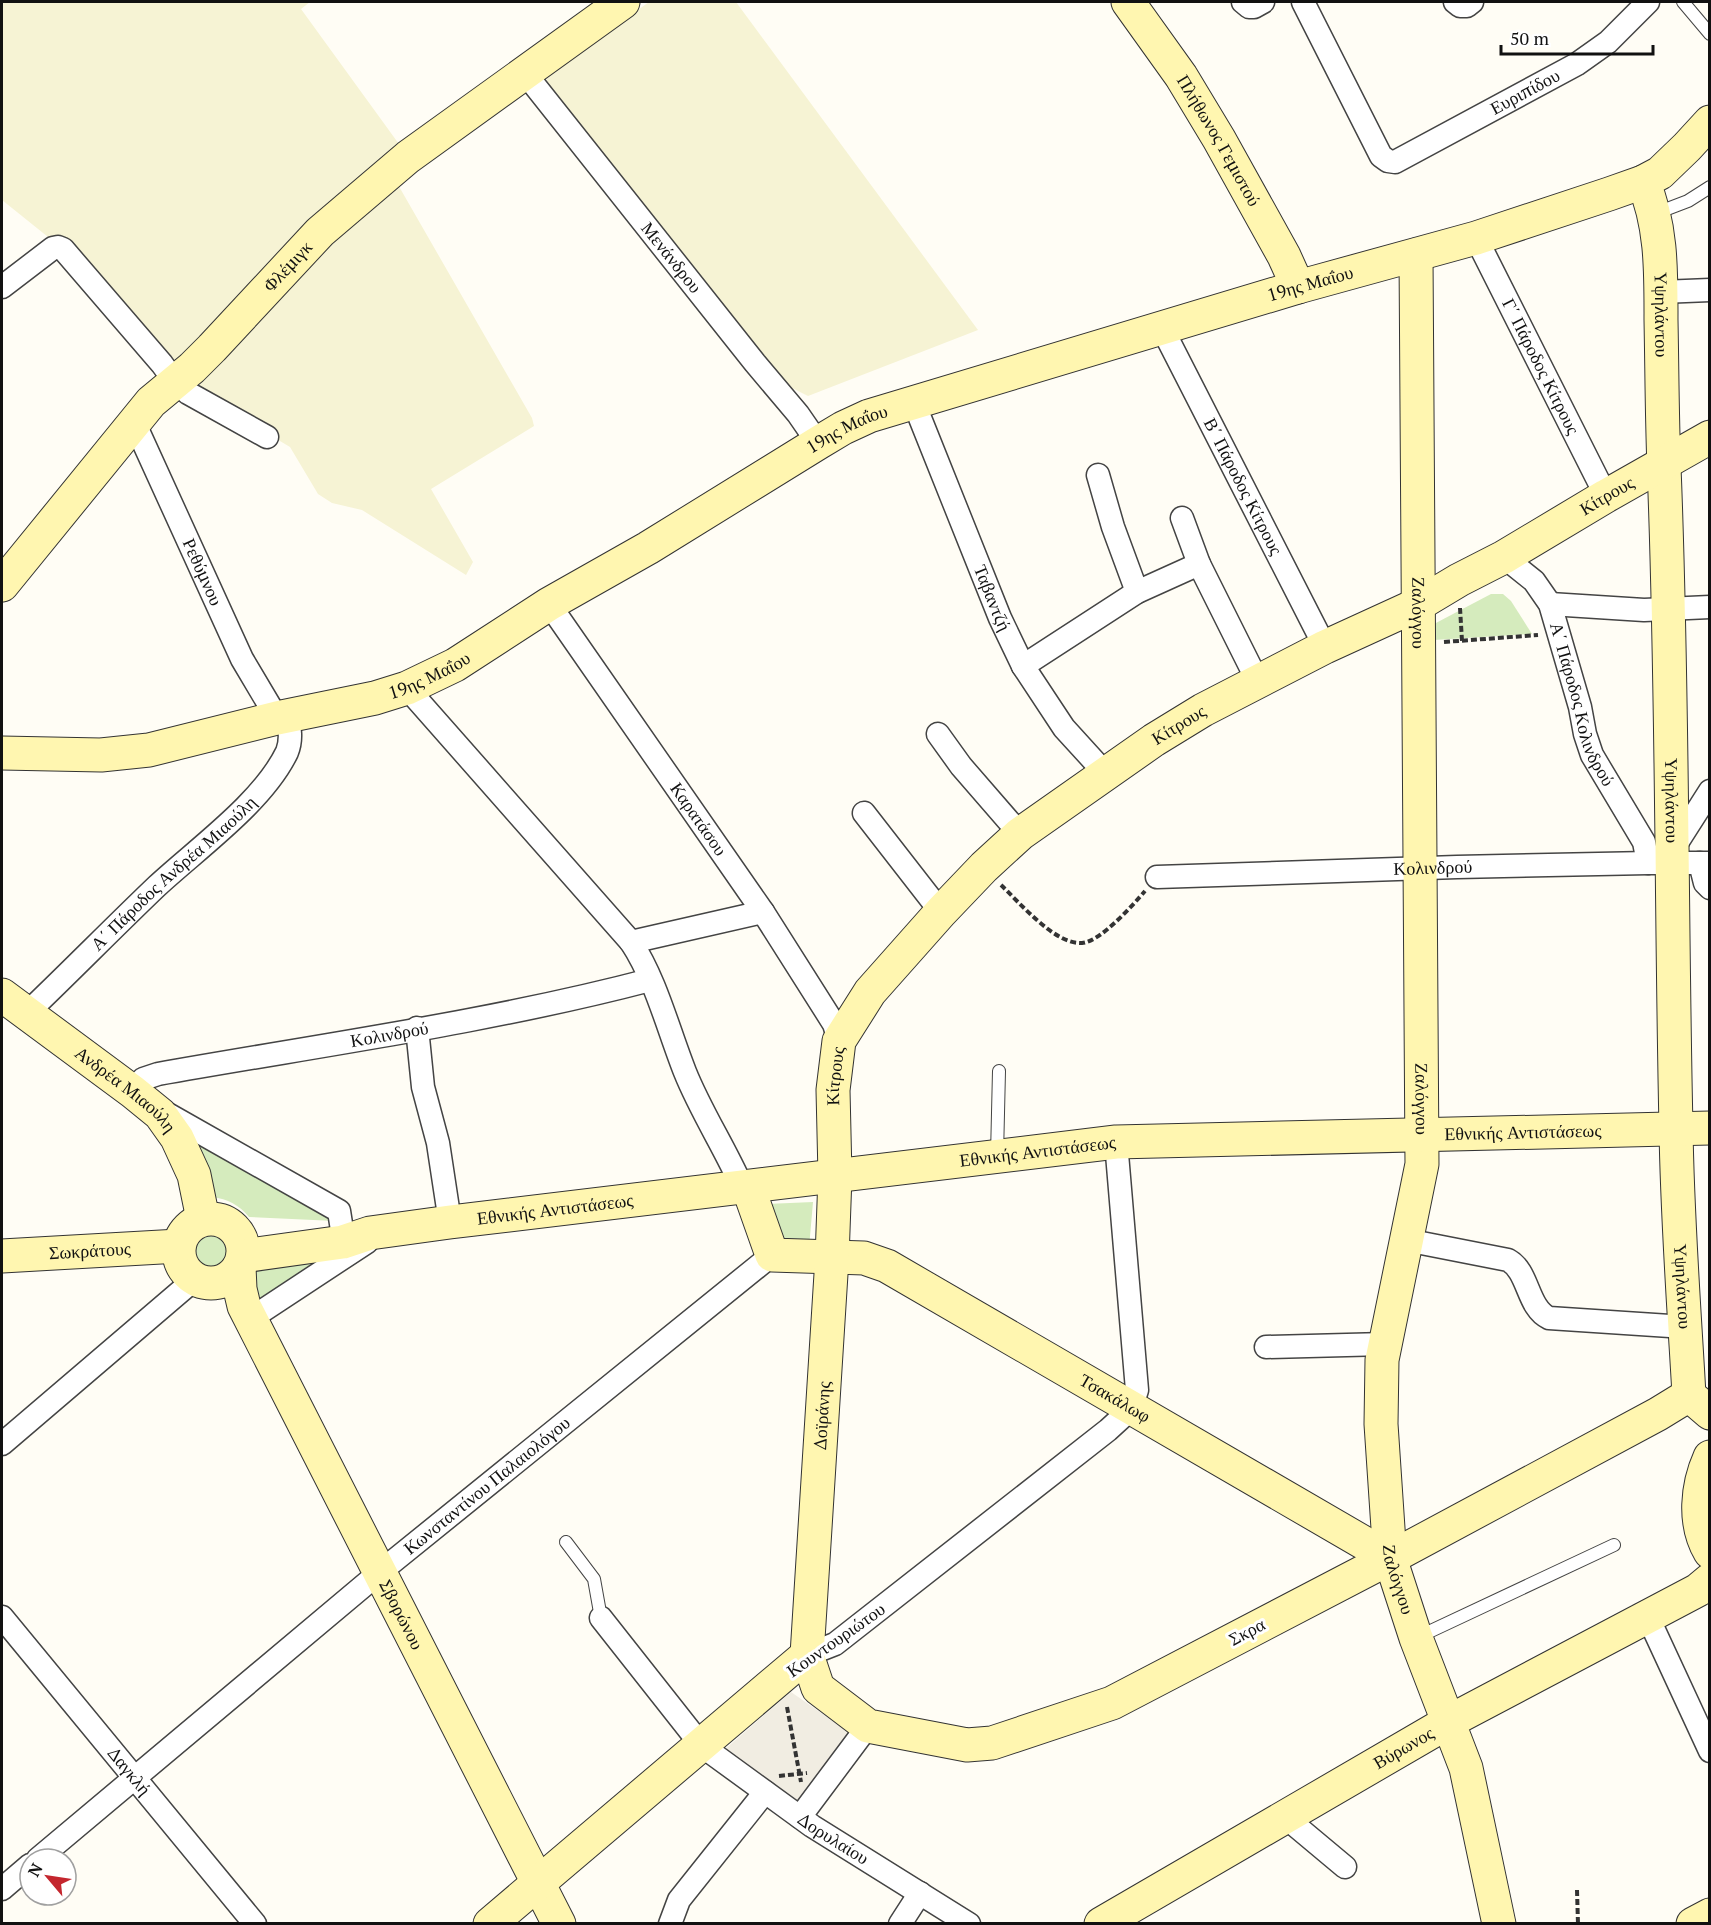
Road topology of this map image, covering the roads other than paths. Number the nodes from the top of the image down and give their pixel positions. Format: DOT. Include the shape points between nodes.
graph roads {
  1 [pos="623,2"];
  2 [pos="1128,2"];
  3 [pos="1243,2"];
  4 [pos="1263,2"];
  5 [pos="1304,2"];
  6 [pos="1455,2"];
  7 [pos="1472,2"];
  8 [pos="1648,2"];
  9 [pos="1683,2"];
  10 [pos="1710,34"];
  11 [pos="524,72"];
  12 [pos="1710,122"];
  13 [pos="1643,182"];
  14 [pos="1710,187"];
  15 [pos="1654,214"];
  16 [pos="1476,238"];
  17 [pos="1416,255"];
  18 [pos="2,287"];
  19 [pos="1298,287"];
  20 [pos="1710,290"];
  21 [pos="1661,292"];
  22 [pos="1162,328"];
  23 [pos="175,382"];
  24 [pos="914,403"];
  25 [pos="134,422"];
  26 [pos="267,436"];
  27 [pos="1710,437"];
  28 [pos="818,442"];
  29 [pos="1664,463"];
  30 [pos="1098,475"];
  31 [pos="1606,496"];
  32 [pos="1182,518"];
  33 [pos="1504,557"];
  34 [pos="1199,564"];
  35 [pos="2,585"];
  36 [pos="1137,592"];
  37 [pos="549,604"];
  38 [pos="1419,604"];
  39 [pos="1550,604"];
  40 [pos="1710,607"];
  41 [pos="1668,609"];
  42 [pos="1326,647"];
  43 [pos="1023,666"];
  44 [pos="1258,682"];
  45 [pos="407,688"];
  46 [pos="282,717"];
  47 [pos="938,734"];
  48 [pos="2,753"];
  49 [pos="1105,773"];
  50 [pos="1710,791"];
  51 [pos="864,813"];
  52 [pos="1020,834"];
  53 [pos="1680,860"];
  54 [pos="1420,868"];
  55 [pos="1157,877"];
  56 [pos="1710,888"];
  57 [pos="763,912"];
  58 [pos="940,912"];
  59 [pos="631,942"];
  60 [pos="650,980"];
  61 [pos="14,1005"];
  62 [pos="417,1028"];
  63 [pos="839,1041"];
  64 [pos="999,1071"];
  65 [pos="140,1097"];
  66 [pos="1710,1128"];
  67 [pos="1676,1129"];
  68 [pos="1422,1133"];
  69 [pos="1116,1142"];
  70 [pos="997,1156"];
  71 [pos="835,1176"];
  72 [pos="745,1187"];
  73 [pos="203,1219"];
  74 [pos="450,1222"];
  75 [pos="366,1231"];
  76 [pos="1406,1240"];
  77 [pos="179,1246"];
  78 [pos="772,1255"];
  79 [pos="2,1256"];
  80 [pos="832,1258"];
  81 [pos="225,1263"];
  82 [pos="247,1313"];
  83 [pos="1685,1327"];
  84 [pos="1385,1344"];
  85 [pos="1266,1347"];
  86 [pos="1699,1404"];
  87 [pos="1131,1409"];
  88 [pos="2,1444"];
  89 [pos="1710,1457"];
  90 [pos="566,1542"];
  91 [pos="1614,1545"];
  92 [pos="1389,1547"];
  93 [pos="1710,1552"];
  94 [pos="380,1572"];
  95 [pos="1710,1580"];
  96 [pos="1647,1615"];
  97 [pos="2,1617"];
  98 [pos="601,1618"];
  99 [pos="1416,1638"];
  100 [pos="807,1655"];
  101 [pos="1450,1721"];
  102 [pos="868,1726"];
  103 [pos="702,1746"];
  104 [pos="1710,1751"];
  105 [pos="134,1778"];
  106 [pos="770,1784"];
  107 [pos="804,1812"];
  108 [pos="1284,1816"];
  109 [pos="52,1847"];
  110 [pos="1345,1867"];
  111 [pos="18,1875"];
  112 [pos="538,1884"];
  113 [pos="2,1889"];
  114 [pos="920,1893"];
  115 [pos="1710,1915"];
  116 [pos="255,1923"];
  117 [pos="490,1923"];
  118 [pos="559,1923"];
  119 [pos="670,1923"];
  120 [pos="900,1923"];
  121 [pos="969,1923"];
  122 [pos="1101,1923"];
  123 [pos="1499,1923"];
  124 [pos="1693,1923"];
  1 -- 11 [label="street, Φλέμιγκ"];
  2 -- 19 [label="street, Πλήθωνος Γεμιστού" via="1181,75"];
  3 -- 4 [label="street" via="1254,7"];
  5 -- 8 [label="street, Ευριπίδου" via="1381,156 1395,162 1576,64 1608,42"];
  6 -- 7 [label="street" via="1467,6"];
  9 -- 10 [label="lane"];
  11 -- 23 [label="street, Φλέμιγκ" via="353,202"];
  11 -- 28 [label="street, Μενάνδρου"];
  12 -- 13 [label="street, 19ης Μαΐου" via="1660,173"];
  13 -- 15 [label="street, Υψηλάντου"];
  13 -- 16 [label="street, 19ης Μαΐου"];
  14 -- 15 [label="lane" via="1688,201"];
  15 -- 21 [label="street, Υψηλάντου"];
  16 -- 17 [label="street, 19ης Μαΐου"];
  16 -- 31 [label="street, Γ΄ Πάροδος Κίτρους"];
  17 -- 19 [label="street, 19ης Μαΐου"];
  17 -- 38 [label="street, Ζαλόγγου"];
  18 -- 23 [label="street" via="53,248 63,249"];
  19 -- 22 [label="street, 19ης Μαΐου"];
  20 -- 21 [label="street"];
  21 -- 29 [label="street, Υψηλάντου"];
  22 -- 24 [label="street, 19ης Μαΐου"];
  22 -- 42 [label="street, Β΄ Πάροδος Κίτρους"];
  23 -- 25 [label="street, Φλέμιγκ"];
  23 -- 26 [label="street"];
  24 -- 28 [label="street, 19ης Μαΐου" via="869,416"];
  24 -- 43 [label="street, Ταβαντζή"];
  25 -- 35 [label="street, Φλέμιγκ"];
  25 -- 46 [label="street, Ρεθύμνου" via="242,659"];
  27 -- 29 [label="street, Κίτρους"];
  28 -- 37 [label="street, 19ης Μαΐου" via="648,549"];
  29 -- 31 [label="street, Κίτρους"];
  29 -- 41 [label="street, Υψηλάντου"];
  30 -- 36 [label="street"];
  31 -- 33 [label="street, Κίτρους"];
  32 -- 34 [label="street"];
  33 -- 38 [label="street, Κίτρους"];
  33 -- 39 [label="street, Α΄ Πάροδος Κολινδρού" via="1534,581"];
  34 -- 36 [label="street"];
  34 -- 44 [label="street"];
  36 -- 43 [label="street"];
  37 -- 45 [label="street, 19ης Μαΐου" via="455,665"];
  37 -- 57 [label="street, Καρατάσου"];
  38 -- 42 [label="street, Κίτρους"];
  38 -- 54 [label="street, Ζαλόγγου"];
  39 -- 41 [label="street"];
  39 -- 53 [label="street, Α΄ Πάροδος Κολινδρού" via="1592,755 1644,842"];
  40 -- 41 [label="street"];
  41 -- 53 [label="street, Υψηλάντου"];
  42 -- 44 [label="street, Κίτρους"];
  43 -- 49 [label="street, Ταβαντζή" via="1064,728"];
  44 -- 49 [label="street, Κίτρους" via="1203,710"];
  45 -- 46 [label="street, 19ης Μαΐου"];
  45 -- 59 [label="street"];
  46 -- 48 [label="street, 19ης Μαΐου" via="119,754"];
  46 -- 61 [label="street, Α΄ Πάροδος Ανδρέα Μιαούλη" via="291,731 288,750 243,809 158,886"];
  47 -- 52 [label="street"];
  49 -- 52 [label="street, Κίτρους"];
  50 -- 53 [label="street"];
  51 -- 58 [label="street"];
  52 -- 58 [label="street, Κίτρους"];
  53 -- 54 [label="street, Κολινδρού"];
  53 -- 56 [label="street, Α΄ Πάροδος Κολινδρού"];
  53 -- 67 [label="street, Υψηλάντου"];
  54 -- 55 [label="street, Κολινδρού"];
  54 -- 68 [label="street, Ζαλόγγου"];
  57 -- 59 [label="street"];
  57 -- 63 [label="street, Καρατάσου" via="834,1024"];
  58 -- 63 [label="street, Κίτρους" via="870,992"];
  59 -- 60 [label="street"];
  60 -- 62 [label="street, Κολινδρού"];
  60 -- 72 [label="street" via="687,1075"];
  61 -- 65 [label="street, Ανδρέα Μιαούλη"];
  62 -- 65 [label="street, Κολινδρού" via="158,1074 143,1079"];
  62 -- 74 [label="street" via="423,1087 438,1143"];
  63 -- 71 [label="street, Κίτρους" via="833,1090"];
  64 -- 70 [label="lane"];
  65 -- 73 [label="street, Ανδρέα Μιαούλη" via="160,1114 177,1138 194,1175"];
  65 -- 75 [label="street" via="339,1211"];
  66 -- 67 [label="street, Εθνικής Αντιστάσεως"];
  67 -- 68 [label="street, Εθνικής Αντιστάσεως"];
  67 -- 83 [label="street, Υψηλάντου"];
  68 -- 69 [label="street, Εθνικής Αντιστάσεως"];
  68 -- 76 [label="street, Ζαλόγγου" via="1422,1164"];
  69 -- 70 [label="street, Εθνικής Αντιστάσεως"];
  69 -- 87 [label="street" via="1137,1390"];
  70 -- 71 [label="street, Εθνικής Αντιστάσεως"];
  71 -- 72 [label="street, Εθνικής Αντιστάσεως"];
  71 -- 80 [label="street, Δοϊράνης"];
  72 -- 74 [label="street, Εθνικής Αντιστάσεως"];
  72 -- 78 [label="street"];
  73 -- 77 [label="street" via="187,1229"];
  73 -- 81 [label="street" via="221,1220"];
  74 -- 75 [label="street, Εθνικής Αντιστάσεως"];
  75 -- 81 [label="street, Εθνικής Αντιστάσεως" via="344,1242"];
  75 -- 82 [label="street"];
  76 -- 83 [label="street" via="1512,1262 1540,1311 1549,1318"];
  76 -- 84 [label="street, Ζαλόγγου"];
  77 -- 79 [label="street, Σωκράτους"];
  77 -- 81 [label="street" via="182,1265"];
  78 -- 80 [label="street, Τσακάλωφ"];
  78 -- 94 [label="street, Κωνσταντίνου Παλαιολόγου"];
  80 -- 87 [label="street, Τσακάλωφ" via="864,1258 888,1266"];
  80 -- 100 [label="street, Δοϊράνης"];
  81 -- 82 [label="street, Σβορώνου" via="240,1289"];
  81 -- 88 [label="street"];
  82 -- 94 [label="street, Σβορώνου"];
  83 -- 86 [label="street, Υψηλάντου"];
  84 -- 85 [label="street"];
  84 -- 92 [label="street, Ζαλόγγου" via="1381,1424"];
  86 -- 92 [label="street, Σκρα" via="1658,1414"];
  87 -- 92 [label="street, Τσακάλωφ" via="1353,1537"];
  87 -- 100 [label="street, Κουντουριώτου" via="835,1644"];
  89 -- 93 [label="street" via="1699,1489 1699,1508 1700,1527"];
  90 -- 98 [label="lane" via="594,1579"];
  91 -- 99 [label="lane"];
  92 -- 99 [label="street, Ζαλόγγου"];
  92 -- 102 [label="street, Σκρα" via="1112,1703 992,1743 967,1745"];
  94 -- 105 [label="street, Κωνσταντίνου Παλαιολόγου"];
  94 -- 112 [label="street, Σβορώνου"];
  95 -- 96 [label="street, Βύρωνος"];
  96 -- 101 [label="street, Βύρωνος"];
  96 -- 104 [label="street"];
  97 -- 105 [label="street, Δαγκλή"];
  98 -- 103 [label="street, Δορυλαίου"];
  99 -- 101 [label="street, Ζαλόγγου"];
  100 -- 102 [label="street, Σκρα" via="818,1688"];
  100 -- 103 [label="street, Κουντουριώτου"];
  101 -- 108 [label="street, Βύρωνος"];
  101 -- 123 [label="street, Ζαλόγγου" via="1466,1768"];
  102 -- 107 [label="street"];
  103 -- 106 [label="street, Δορυλαίου"];
  103 -- 112 [label="street, Κουντουριώτου"];
  105 -- 109 [label="street, Κωνσταντίνου Παλαιολόγου"];
  105 -- 116 [label="street, Δαγκλή"];
  106 -- 107 [label="street, Δορυλαίου"];
  106 -- 119 [label="street" via="679,1900"];
  107 -- 114 [label="street, Δορυλαίου"];
  108 -- 110 [label="street"];
  108 -- 122 [label="street, Βύρωνος"];
  111 -- 113 [label="street"];
  112 -- 117 [label="street, Κουντουριώτου"];
  112 -- 118 [label="street, Σβορώνου"];
  114 -- 120 [label="street"];
  114 -- 121 [label="street, Δορυλαίου"];
  115 -- 124 [label="street"];
}
